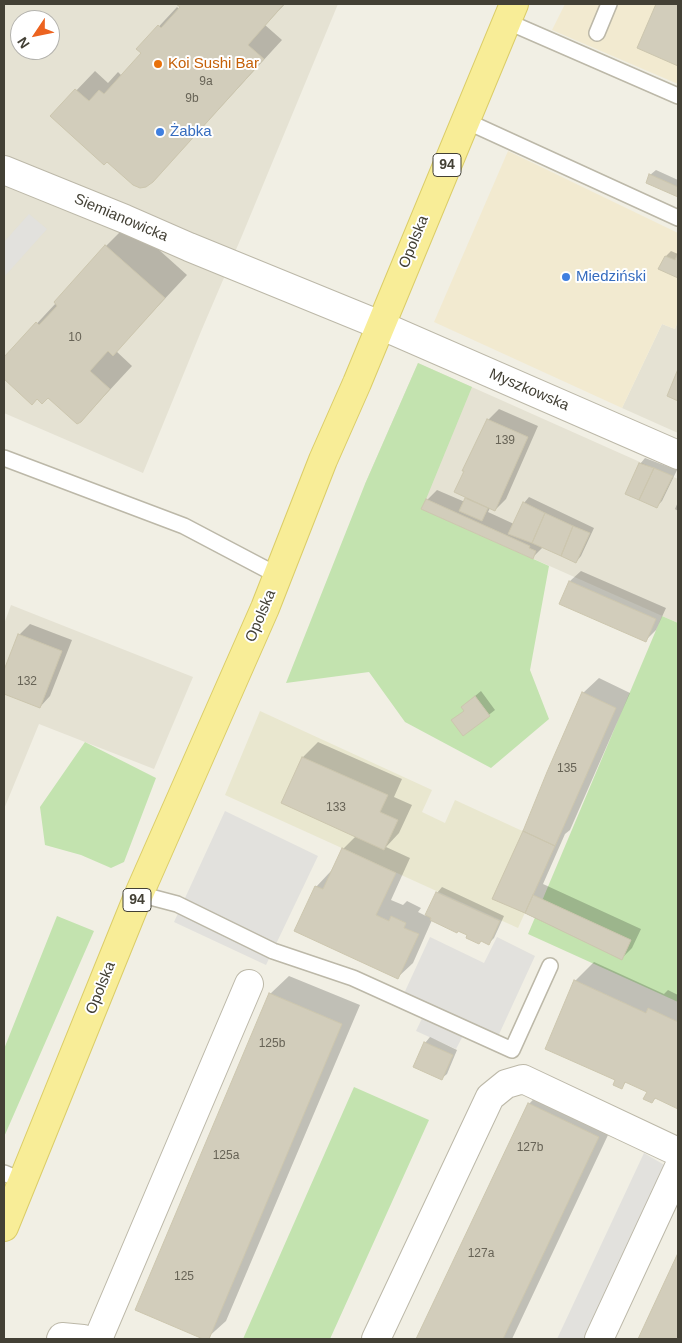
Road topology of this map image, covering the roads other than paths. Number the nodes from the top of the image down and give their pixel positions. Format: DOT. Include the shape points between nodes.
graph roads {
  1 [pos="610,4"];
  2 [pos="510,12"];
  3 [pos="597,33"];
  4 [pos="678,96"];
  5 [pos="466,120"];
  6 [pos="4,170"];
  7 [pos="678,218"];
  8 [pos="380,325"];
  9 [pos="678,456"];
  10 [pos="4,458"];
  11 [pos="278,575"];
  12 [pos="139,894"];
  13 [pos="550,966"];
  14 [pos="248,984"];
  15 [pos="678,1152"];
  16 [pos="678,1170"];
  17 [pos="13,1177"];
  18 [pos="4,1228"];
  19 [pos="61,1339"];
  20 [pos="84,1339"];
  21 [pos="98,1339"];
  22 [pos="376,1339"];
  23 [pos="598,1339"];
  1 -- 3 [label="lane"];
  2 -- 4 [label="lane"];
  2 -- 5 [label="main road, Opolska / 94"];
  5 -- 7 [label="lane"];
  5 -- 8 [label="main road, Opolska / 94"];
  6 -- 8 [label="street, Siemianowicka"];
  8 -- 9 [label="street, Myszkowska"];
  8 -- 11 [label="main road, Opolska / 94"];
  10 -- 11 [label="lane" via="184,526"];
  11 -- 12 [label="main road, Opolska / 94"];
  12 -- 13 [label="lane" via="177,904 273,951 352,978 512,1050"];
  12 -- 17 [label="main road, Opolska / 94"];
  14 -- 21 [label="street"];
  15 -- 22 [label="street" via="522,1079 506,1084 490,1096"];
  16 -- 23 [label="street"];
  17 -- 18 [label="main road, Opolska / 94"];
  19 -- 20 [label="street"];
}
